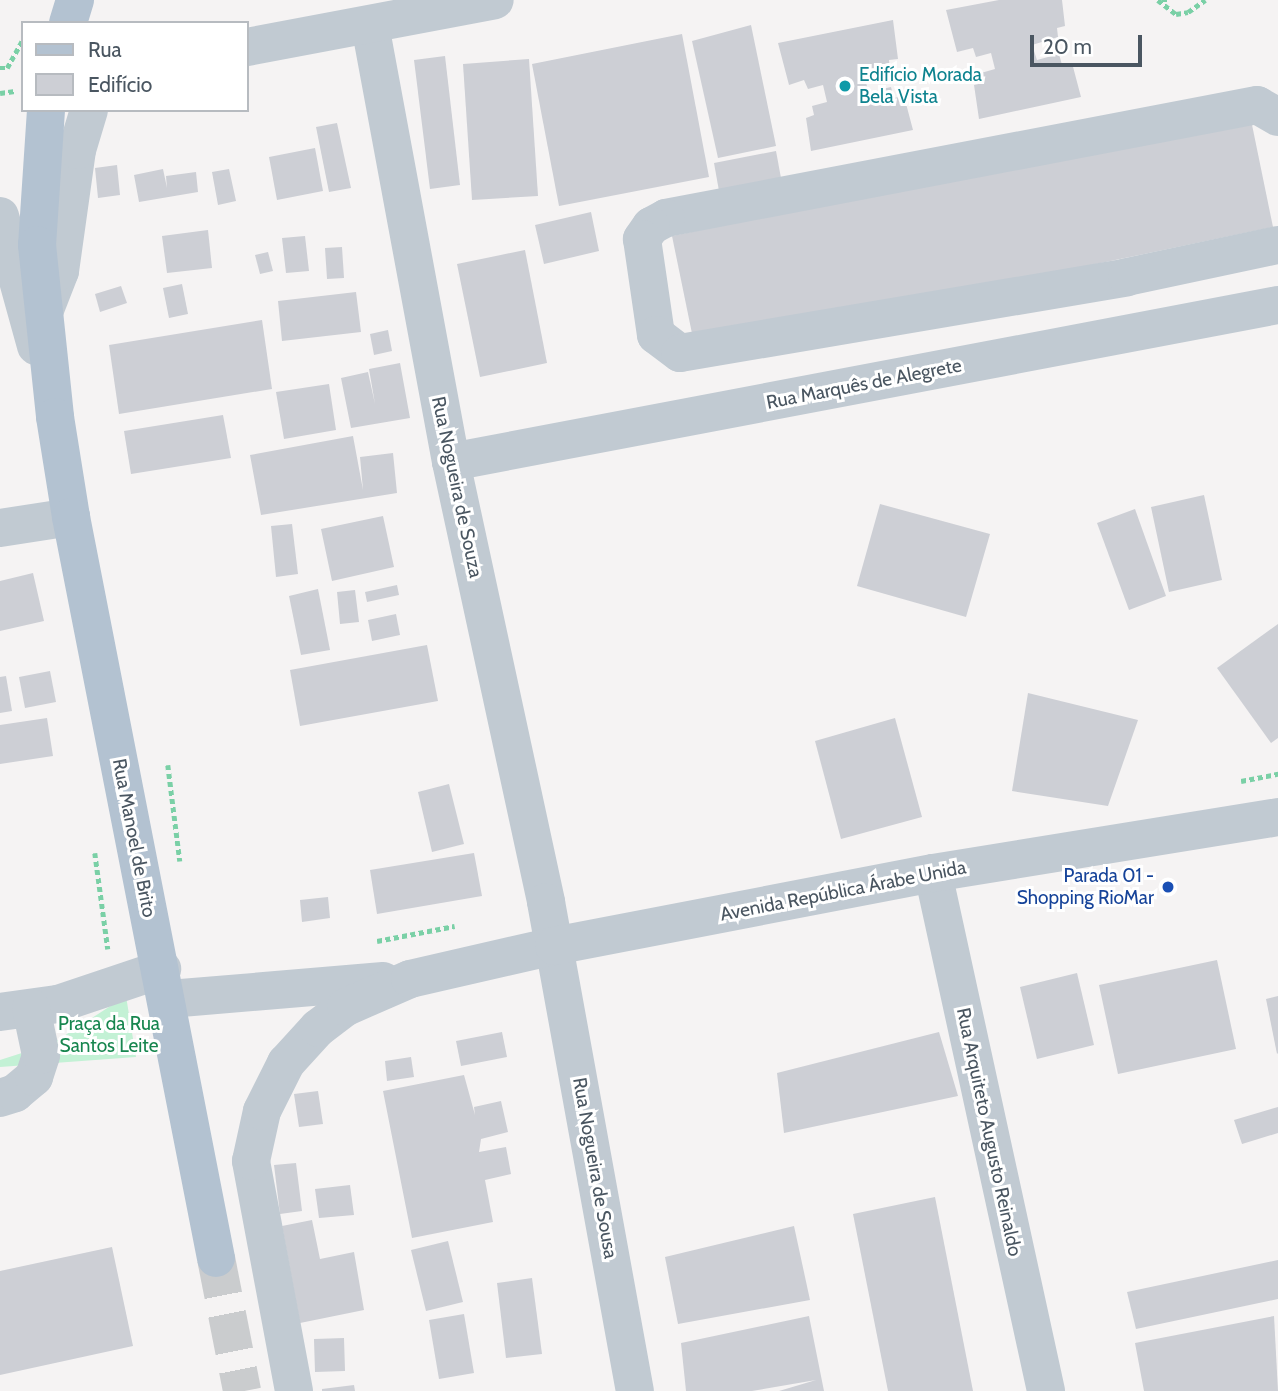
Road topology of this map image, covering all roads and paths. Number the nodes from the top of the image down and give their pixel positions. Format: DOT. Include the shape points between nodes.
graph roads {
  1 [pos="75,0"];
  2 [pos="495,0"];
  3 [pos="1160,0"];
  4 [pos="1168,0"];
  5 [pos="1205,0"];
  6 [pos="69,21"];
  7 [pos="370,25"];
  8 [pos="21,43"];
  9 [pos="248,47"];
  10 [pos="0,68"];
  11 [pos="46,112"];
  12 [pos="88,112"];
  13 [pos="1278,117"];
  14 [pos="0,216"];
  15 [pos="1278,245"];
  16 [pos="1278,305"];
  17 [pos="44,312"];
  18 [pos="55,417"];
  19 [pos="451,462"];
  20 [pos="71,517"];
  21 [pos="0,528"];
  22 [pos="168,765"];
  23 [pos="1278,774"];
  24 [pos="1237,782"];
  25 [pos="1278,817"];
  26 [pos="93,842"];
  27 [pos="933,873"];
  28 [pos="182,874"];
  29 [pos="470,923"];
  30 [pos="374,941"];
  31 [pos="554,946"];
  32 [pos="108,952"];
  33 [pos="410,979"];
  34 [pos="166,984"];
  35 [pos="16,1010"];
  36 [pos="0,1098"];
  37 [pos="216,1258"];
  38 [pos="294,1391"];
  39 [pos="635,1391"];
  40 [pos="1046,1391"];
  1 -- 6 [label="main road"];
  2 -- 7 [label="street"];
  3 -- 4 [label="path"];
  3 -- 5 [label="path" via="1176,14"];
  7 -- 9 [label="street"];
  7 -- 19 [label="street, Rua Nogueira de Souza"];
  8 -- 10 [label="path" via="7,68"];
  11 -- 17 [label="main road, Rua Manoel de Brito" via="37,245"];
  12 -- 17 [label="street" via="77,150 60,271"];
  13 -- 15 [label="street" via="1257,105 666,218 650,226 642,239 656,335 680,353 1127,277"];
  14 -- 18 [label="street, Rua Manoel de Brito"];
  16 -- 19 [label="street, Rua Marquês de Alegrete"];
  17 -- 18 [label="main road, Rua Manoel de Brito"];
  18 -- 20 [label="main road, Rua Manoel de Brito"];
  19 -- 31 [label="street, Rua Nogueira de Souza"];
  20 -- 21 [label="street"];
  20 -- 34 [label="main road, Rua Manoel de Brito"];
  22 -- 28 [label="path"];
  23 -- 24 [label="path"];
  25 -- 27 [label="street, Avenida República Árabe Unida"];
  26 -- 32 [label="path"];
  27 -- 31 [label="street, Avenida República Árabe Unida"];
  27 -- 40 [label="street, Rua Arquiteto Augusto Reinaldo"];
  29 -- 30 [label="path"];
  31 -- 33 [label="street, Avenida República Árabe Unida"];
  31 -- 39 [label="street, Rua Nogueira de Sousa"];
  33 -- 34 [label="street, Avenida República Árabe Unida"];
  33 -- 38 [label="street, Avenida República Árabe Unida" via="346,1007 302,1044 273,1087 255,1136 252,1170"];
  34 -- 35 [label="street, Avenida República Árabe Unida"];
  34 -- 37 [label="main road, Rua Manoel de Brito"];
  35 -- 36 [label="street" via="41,1055 34,1077"];
}
